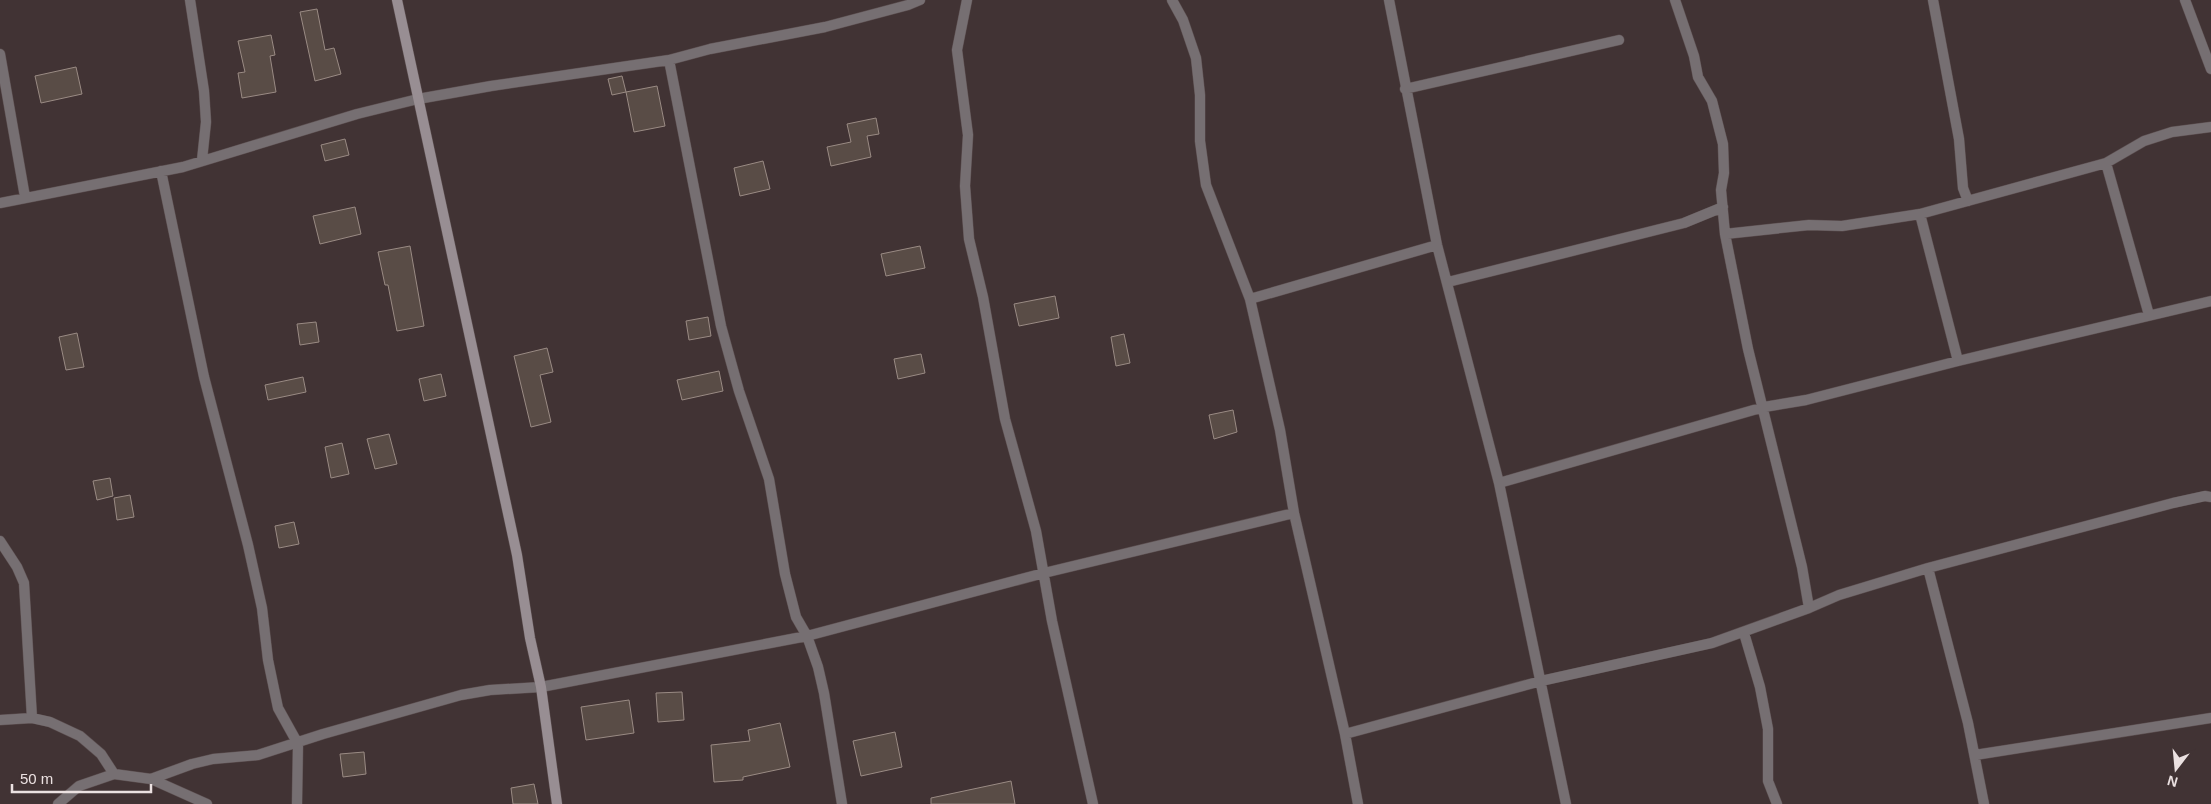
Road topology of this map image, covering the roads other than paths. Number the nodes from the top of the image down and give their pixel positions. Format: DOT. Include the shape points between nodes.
graph roads {
  1 [pos="190,0"];
  2 [pos="397,0"];
  3 [pos="920,0"];
  4 [pos="967,0"];
  5 [pos="1172,0"];
  6 [pos="1389,0"];
  7 [pos="1675,0"];
  8 [pos="1933,0"];
  9 [pos="2185,0"];
  10 [pos="1619,40"];
  11 [pos="0,54"];
  12 [pos="669,60"];
  13 [pos="2211,69"];
  14 [pos="1405,89"];
  15 [pos="418,99"];
  16 [pos="2211,128"];
  17 [pos="202,160"];
  18 [pos="2106,163"];
  19 [pos="161,171"];
  20 [pos="25,197"];
  21 [pos="1968,200"];
  22 [pos="0,203"];
  23 [pos="1723,207"];
  24 [pos="1920,214"];
  25 [pos="1725,234"];
  26 [pos="1437,245"];
  27 [pos="1448,282"];
  28 [pos="1250,299"];
  29 [pos="2211,301"];
  30 [pos="2149,314"];
  31 [pos="1958,361"];
  32 [pos="1764,407"];
  33 [pos="1499,483"];
  34 [pos="2211,497"];
  35 [pos="1294,513"];
  36 [pos="0,541"];
  37 [pos="1928,568"];
  38 [pos="1044,573"];
  39 [pos="1809,608"];
  40 [pos="1744,633"];
  41 [pos="807,636"];
  42 [pos="1541,681"];
  43 [pos="541,687"];
  44 [pos="32,718"];
  45 [pos="2211,718"];
  46 [pos="0,720"];
  47 [pos="1345,734"];
  48 [pos="298,744"];
  49 [pos="1975,755"];
  50 [pos="114,774"];
  51 [pos="150,779"];
  52 [pos="58,804"];
  53 [pos="207,804"];
  54 [pos="297,804"];
  55 [pos="558,804"];
  56 [pos="842,804"];
  57 [pos="1093,804"];
  58 [pos="1358,804"];
  59 [pos="1566,804"];
  60 [pos="1777,804"];
  61 [pos="1984,804"];
  1 -- 17 [label="street" via="204,91 206,122"];
  2 -- 15 [label="street"];
  3 -- 12 [label="street" via="825,27"];
  4 -- 38 [label="street" via="957,50 968,135 965,186 969,238 1005,419"];
  5 -- 28 [label="street" via="1196,58 1200,141 1206,185"];
  6 -- 14 [label="street"];
  7 -- 23 [label="street" via="1698,77 1712,101 1723,144"];
  8 -- 21 [label="street" via="1959,139 1963,188"];
  9 -- 13 [label="street"];
  10 -- 14 [label="street"];
  11 -- 20 [label="street"];
  12 -- 15 [label="street"];
  12 -- 41 [label="street" via="721,326 739,391 770,479 785,574 796,617"];
  14 -- 26 [label="street"];
  15 -- 17 [label="street"];
  15 -- 43 [label="street" via="499,466"];
  16 -- 18 [label="street" via="2172,132 2144,141"];
  17 -- 19 [label="street"];
  18 -- 21 [label="street"];
  18 -- 30 [label="street"];
  19 -- 20 [label="street"];
  19 -- 48 [label="street" via="204,377 262,608 278,708"];
  20 -- 22 [label="street"];
  21 -- 24 [label="street"];
  23 -- 25 [label="street"];
  23 -- 27 [label="street" via="1684,223"];
  24 -- 25 [label="street" via="1842,226 1808,225"];
  24 -- 31 [label="street"];
  25 -- 32 [label="street" via="1748,349"];
  26 -- 27 [label="street"];
  26 -- 28 [label="street"];
  27 -- 33 [label="street"];
  28 -- 35 [label="street" via="1280,430"];
  29 -- 30 [label="street"];
  30 -- 31 [label="street"];
  31 -- 32 [label="street" via="1806,400"];
  32 -- 33 [label="street"];
  32 -- 39 [label="street"];
  33 -- 42 [label="street"];
  34 -- 37 [label="street" via="2173,503"];
  35 -- 38 [label="street"];
  35 -- 47 [label="street"];
  36 -- 44 [label="street" via="24,583"];
  37 -- 39 [label="street" via="1839,595"];
  37 -- 49 [label="street"];
  38 -- 41 [label="street"];
  38 -- 57 [label="street"];
  39 -- 40 [label="street"];
  40 -- 42 [label="street" via="1712,644"];
  40 -- 60 [label="street" via="1760,687 1768,729 1768,781"];
  41 -- 43 [label="street"];
  41 -- 56 [label="street" via="824,693"];
  42 -- 47 [label="street"];
  42 -- 59 [label="street"];
  43 -- 48 [label="street" via="461,695"];
  43 -- 55 [label="street"];
  44 -- 46 [label="street"];
  44 -- 50 [label="street" via="50,722 80,736 101,754"];
  45 -- 49 [label="street"];
  47 -- 58 [label="street"];
  48 -- 51 [label="street" via="258,755 192,764"];
  48 -- 54 [label="street"];
  49 -- 61 [label="street"];
  50 -- 51 [label="street"];
  50 -- 52 [label="street" via="80,786"];
  51 -- 53 [label="street"];
}
